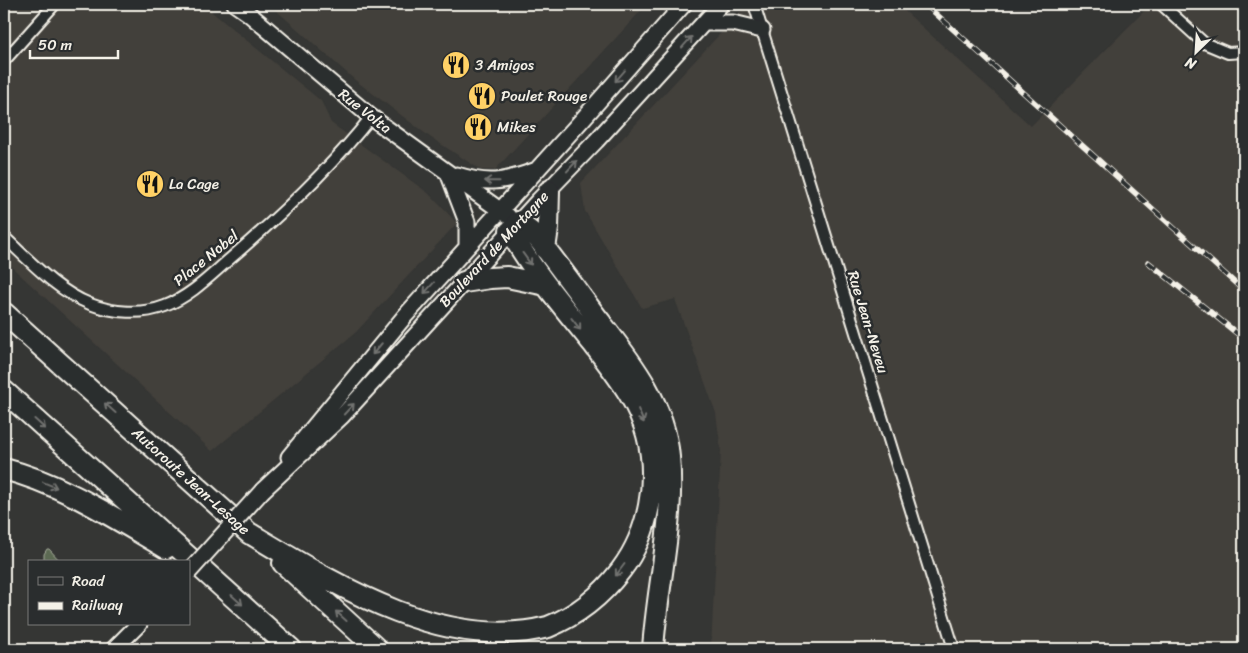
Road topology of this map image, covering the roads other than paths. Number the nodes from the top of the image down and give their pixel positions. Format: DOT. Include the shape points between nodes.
graph roads {
  1 [pos="55,4"];
  2 [pos="235,4"];
  3 [pos="684,4"];
  4 [pos="721,4"];
  5 [pos="754,4"];
  6 [pos="1161,4"];
  7 [pos="704,22"];
  8 [pos="762,30"];
  9 [pos="1244,52"];
  10 [pos="4,61"];
  11 [pos="371,117"];
  12 [pos="537,169"];
  13 [pos="449,173"];
  14 [pos="549,191"];
  15 [pos="500,211"];
  16 [pos="514,227"];
  17 [pos="4,237"];
  18 [pos="467,247"];
  19 [pos="545,249"];
  20 [pos="464,282"];
  21 [pos="546,285"];
  22 [pos="4,313"];
  23 [pos="4,391"];
  24 [pos="4,470"];
  25 [pos="263,490"];
  26 [pos="251,534"];
  27 [pos="179,560"];
  28 [pos="184,560"];
  29 [pos="195,570"];
  30 [pos="137,626"];
  31 [pos="143,626"];
  32 [pos="114,649"];
  33 [pos="125,649"];
  34 [pos="291,649"];
  35 [pos="378,649"];
  36 [pos="653,649"];
  37 [pos="954,649"];
  1 -- 10 [label="street"];
  2 -- 11 [label="main road, Rue Volta"];
  3 -- 12 [label="main road, Boulevard de Mortagne, one-way"];
  4 -- 7 [label="main road, Boulevard de Mortagne"];
  5 -- 8 [label="street, Rue Jean-Neveu"];
  6 -- 9 [label="street" via="1204,44 1228,53"];
  7 -- 8 [label="main road" via="733,23"];
  14 -- 7 [label="main road, Boulevard de Mortagne, one-way"];
  8 -- 37 [label="street, Rue Jean-Neveu"];
  11 -- 13 [label="main road, Rue Volta"];
  11 -- 17 [label="street, Place Nobel" via="281,215 193,292 165,306 133,312 90,304 41,272"];
  12 -- 13 [label="main road, one-way" via="502,181 471,180"];
  12 -- 15 [label="main road, Boulevard de Mortagne"];
  13 -- 15 [label="main road, Rue Volta"];
  13 -- 18 [label="main road" via="467,222"];
  14 -- 16 [label="main road, Boulevard de Mortagne"];
  14 -- 19 [label="highway"];
  15 -- 16 [label="main road, Rue Volta"];
  15 -- 18 [label="main road, Boulevard de Mortagne"];
  16 -- 19 [label="highway" via="533,233"];
  16 -- 20 [label="main road, Boulevard de Mortagne"];
  16 -- 21 [label="highway, one-way"];
  18 -- 25 [label="main road, Boulevard de Mortagne, one-way" via="385,338"];
  19 -- 36 [label="highway" via="636,368 654,400 664,427 670,495"];
  20 -- 21 [label="highway" via="507,277"];
  25 -- 20 [label="main road, Boulevard de Mortagne, one-way" via="342,416"];
  21 -- 26 [label="highway, one-way" via="626,389 649,442 651,489 644,525 628,561 597,597 568,618 531,633 488,638 454,635 371,605"];
  26 -- 22 [label="highway, Autoroute Jean-Lesage, one-way"];
  23 -- 28 [label="highway, one-way"];
  24 -- 27 [label="highway, one-way" via="76,497"];
  25 -- 29 [label="main road, Boulevard de Mortagne, bridge"];
  35 -- 26 [label="highway, Autoroute Jean-Lesage, one-way"];
  29 -- 34 [label="highway, one-way"];
  30 -- 32 [label="main road"];
  31 -- 33 [label="main road"];
}
